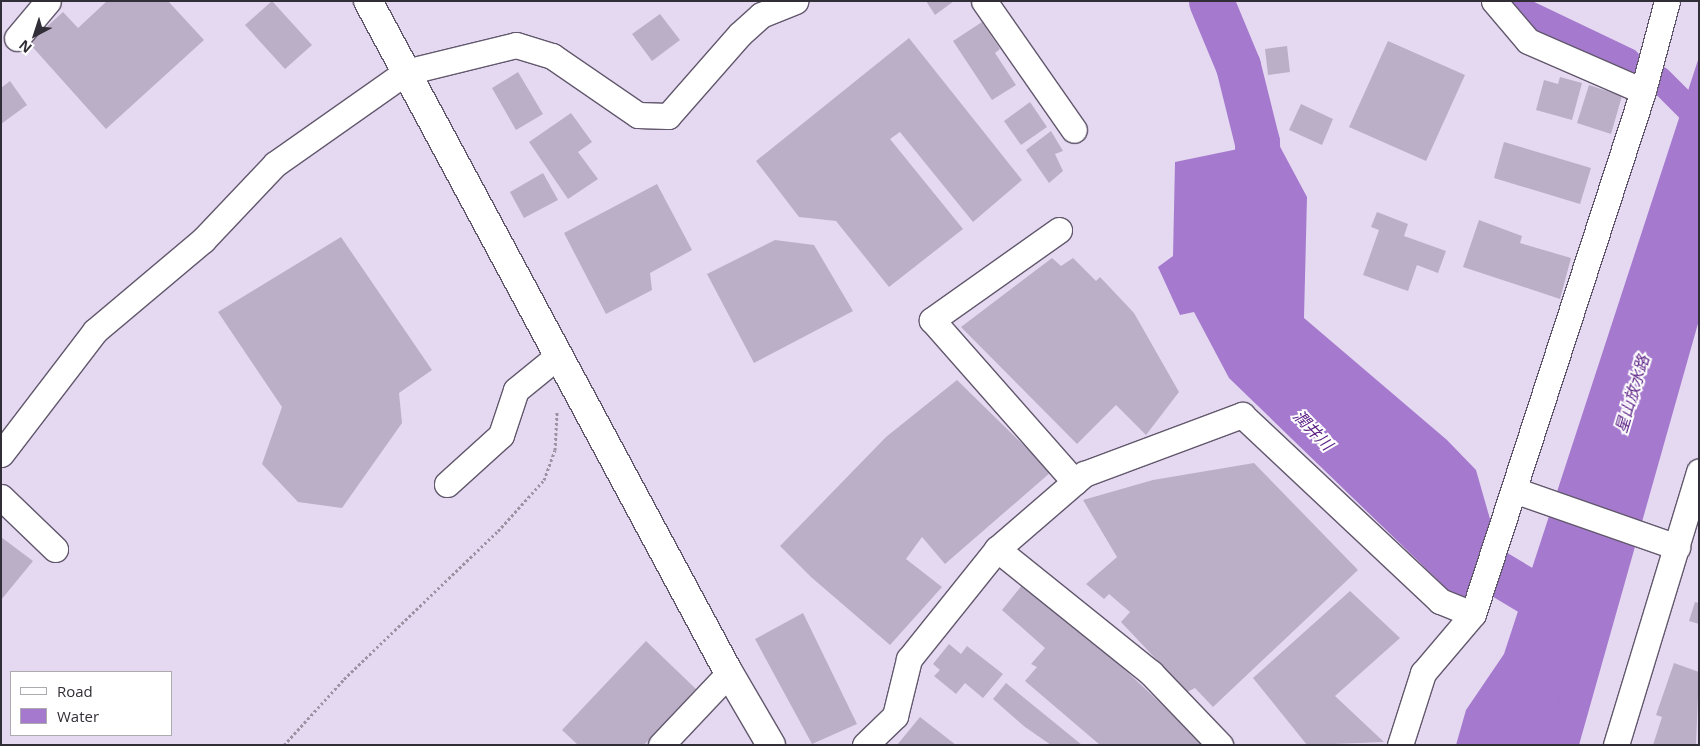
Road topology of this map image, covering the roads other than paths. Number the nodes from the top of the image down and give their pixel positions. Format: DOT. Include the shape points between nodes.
graph roads {
  1 [pos="48,1"];
  2 [pos="368,1"];
  3 [pos="795,1"];
  4 [pos="984,1"];
  5 [pos="1494,1"];
  6 [pos="1667,1"];
  7 [pos="17,38"];
  8 [pos="406,72"];
  9 [pos="1643,91"];
  10 [pos="1074,130"];
  11 [pos="1059,230"];
  12 [pos="559,355"];
  13 [pos="1,454"];
  14 [pos="1699,471"];
  15 [pos="1075,482"];
  16 [pos="447,484"];
  17 [pos="1524,494"];
  18 [pos="1,497"];
  19 [pos="1677,547"];
  20 [pos="55,549"];
  21 [pos="997,549"];
  22 [pos="1473,614"];
  23 [pos="729,673"];
  24 [pos="661,745"];
  25 [pos="771,745"];
  26 [pos="865,745"];
  27 [pos="1220,745"];
  28 [pos="1400,745"];
  29 [pos="1616,745"];
  1 -- 7 [label="street"];
  2 -- 8 [label="street"];
  3 -- 8 [label="street" via="761,15 740,34 668,116 638,115 552,56 516,45"];
  4 -- 10 [label="street"];
  5 -- 9 [label="street" via="1528,41"];
  6 -- 9 [label="street"];
  8 -- 12 [label="street"];
  8 -- 13 [label="street" via="275,164 203,240 95,331"];
  9 -- 17 [label="street"];
  11 -- 15 [label="street" via="932,320"];
  12 -- 16 [label="street" via="516,390 501,435"];
  12 -- 23 [label="street"];
  14 -- 19 [label="street"];
  15 -- 21 [label="street"];
  15 -- 22 [label="street" via="1084,474 1242,415 1440,601"];
  17 -- 19 [label="street"];
  17 -- 22 [label="street" via="1503,525"];
  18 -- 20 [label="street"];
  19 -- 29 [label="street"];
  21 -- 26 [label="street" via="909,659 895,716"];
  21 -- 27 [label="street" via="1151,673"];
  22 -- 28 [label="street" via="1423,673"];
  23 -- 24 [label="street"];
  23 -- 25 [label="street"];
}
